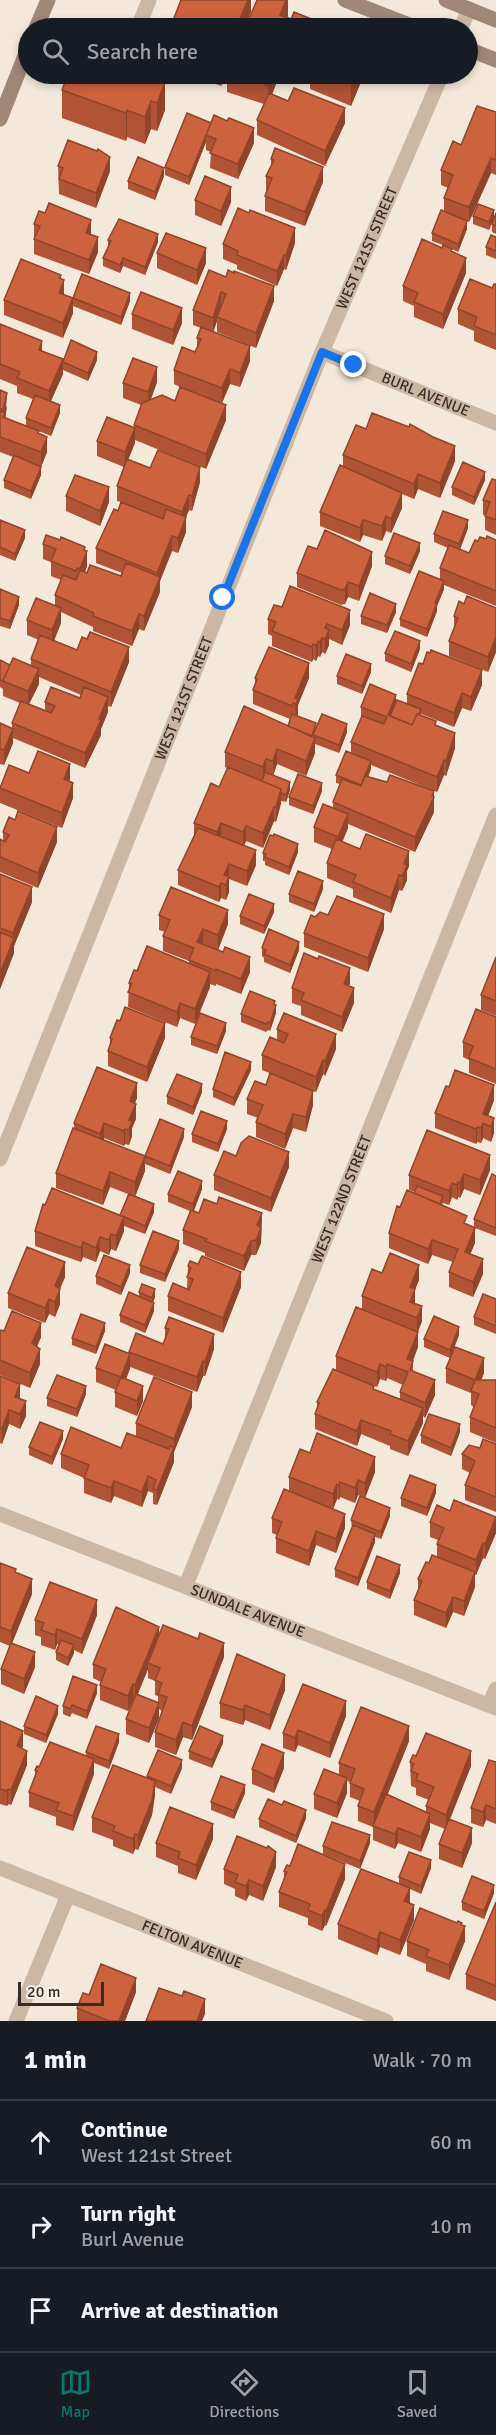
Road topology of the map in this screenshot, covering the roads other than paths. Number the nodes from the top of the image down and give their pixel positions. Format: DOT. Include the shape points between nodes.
graph roads {
  1 [pos="48,0"];
  2 [pos="149,0"];
  3 [pos="345,0"];
  4 [pos="446,0"];
  5 [pos="470,9"];
  6 [pos="40,18"];
  7 [pos="142,18"];
  8 [pos="391,18"];
  9 [pos="466,18"];
  10 [pos="496,20"];
  11 [pos="478,53"];
  12 [pos="496,60"];
  13 [pos="18,73"];
  14 [pos="438,84"];
  15 [pos="1,116"];
  16 [pos="322,352"];
  17 [pos="496,423"];
  18 [pos="496,814"];
  19 [pos="0,1159"];
  20 [pos="0,1514"];
  21 [pos="186,1585"];
  22 [pos="496,1689"];
  23 [pos="493,1707"];
  24 [pos="0,1868"];
  25 [pos="68,1895"];
  26 [pos="370,2018"];
  27 [pos="16,2021"];
  28 [pos="386,2021"];
  1 -- 6 [label="main road"];
  2 -- 7 [label="street"];
  3 -- 8 [label="main road"];
  4 -- 5 [label="main road"];
  5 -- 9 [label="street"];
  5 -- 10 [label="main road"];
  11 -- 12 [label="main road"];
  13 -- 15 [label="main road"];
  14 -- 16 [label="street, WEST 121ST STREET"];
  16 -- 17 [label="street, BURL AVENUE"];
  16 -- 19 [label="street, WEST 121ST STREET"];
  18 -- 21 [label="street, WEST 122ND STREET"];
  20 -- 21 [label="street, SUNDALE AVENUE"];
  21 -- 23 [label="street, SUNDALE AVENUE"];
  22 -- 23 [label="street"];
  24 -- 25 [label="street, FELTON AVENUE"];
  25 -- 26 [label="street, FELTON AVENUE"];
  25 -- 27 [label="street"];
  26 -- 28 [label="street, FELTON AVENUE"];
}
